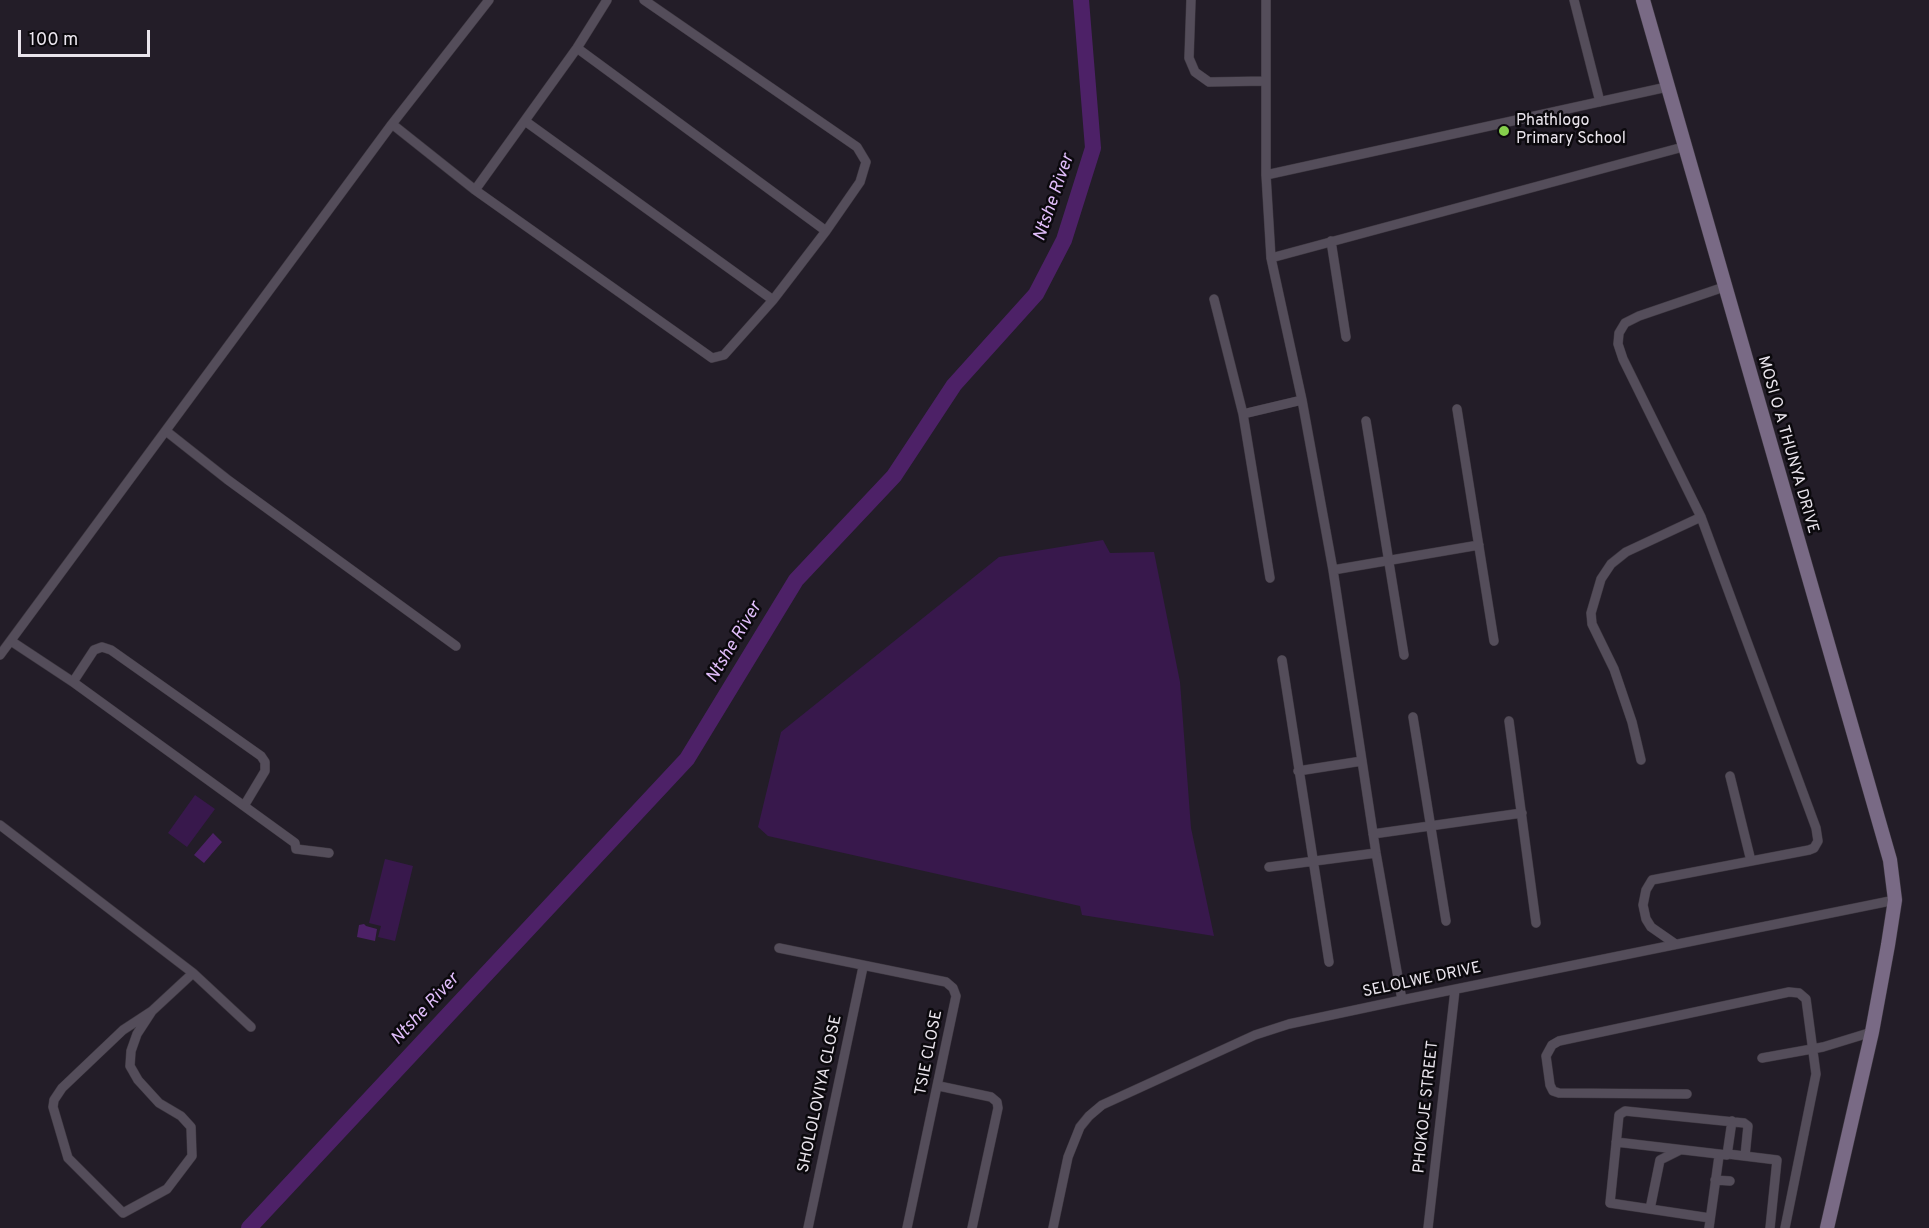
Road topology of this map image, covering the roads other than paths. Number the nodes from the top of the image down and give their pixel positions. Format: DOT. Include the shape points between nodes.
graph roads {
  1 [pos="489,0"];
  2 [pos="607,0"];
  3 [pos="644,0"];
  4 [pos="1191,0"];
  5 [pos="1266,0"];
  6 [pos="1574,0"];
  7 [pos="1643,0"];
  8 [pos="577,48"];
  9 [pos="1266,81"];
  10 [pos="1667,87"];
  11 [pos="1600,102"];
  12 [pos="525,121"];
  13 [pos="392,124"];
  14 [pos="1683,147"];
  15 [pos="1266,175"];
  16 [pos="475,190"];
  17 [pos="826,231"];
  18 [pos="1331,241"];
  19 [pos="1271,258"];
  20 [pos="1724,287"];
  21 [pos="1214,299"];
  22 [pos="774,300"];
  23 [pos="1346,337"];
  24 [pos="1302,400"];
  25 [pos="1457,409"];
  26 [pos="1243,414"];
  27 [pos="1366,421"];
  28 [pos="166,431"];
  29 [pos="1701,517"];
  30 [pos="1479,546"];
  31 [pos="1390,560"];
  32 [pos="1333,570"];
  33 [pos="1270,578"];
  34 [pos="11,640"];
  35 [pos="1494,641"];
  36 [pos="456,646"];
  37 [pos="0,655"];
  38 [pos="1404,656"];
  39 [pos="1282,660"];
  40 [pos="73,682"];
  41 [pos="1413,717"];
  42 [pos="1509,721"];
  43 [pos="1641,760"];
  44 [pos="1362,761"];
  45 [pos="1298,771"];
  46 [pos="1730,776"];
  47 [pos="244,806"];
  48 [pos="1522,813"];
  49 [pos="0,825"];
  50 [pos="1431,825"];
  51 [pos="1373,834"];
  52 [pos="329,853"];
  53 [pos="1376,853"];
  54 [pos="1315,861"];
  55 [pos="1751,861"];
  56 [pos="1269,867"];
  57 [pos="1895,900"];
  58 [pos="1446,921"];
  59 [pos="1536,923"];
  60 [pos="1674,943"];
  61 [pos="779,948"];
  62 [pos="1329,962"];
  63 [pos="863,967"];
  64 [pos="193,973"];
  65 [pos="1455,990"];
  66 [pos="1402,1000"];
  67 [pos="152,1011"];
  68 [pos="251,1027"];
  69 [pos="1872,1032"];
  70 [pos="1812,1047"];
  71 [pos="1762,1058"];
  72 [pos="939,1086"];
  73 [pos="1687,1094"];
  74 [pos="1732,1121"];
  75 [pos="1616,1142"];
  76 [pos="1680,1150"];
  77 [pos="1724,1155"];
  78 [pos="1745,1156"];
  79 [pos="1777,1161"];
  80 [pos="1797,1163"];
  81 [pos="1715,1180"];
  82 [pos="1730,1181"];
  83 [pos="1772,1208"];
  84 [pos="1650,1209"];
  85 [pos="1788,1210"];
  86 [pos="1710,1218"];
  87 [pos="808,1228"];
  88 [pos="907,1228"];
  89 [pos="972,1228"];
  90 [pos="1053,1228"];
  91 [pos="1428,1228"];
  92 [pos="1709,1228"];
  93 [pos="1770,1228"];
  94 [pos="1785,1228"];
  95 [pos="1827,1228"];
  1 -- 13 [label="street"];
  2 -- 8 [label="street"];
  3 -- 17 [label="street" via="857,147 866,162 864,173"];
  4 -- 9 [label="street" via="1189,58 1195,72 1209,82"];
  5 -- 9 [label="street"];
  6 -- 11 [label="street"];
  7 -- 10 [label="street, MOSI O A THUNYA DRIVE"];
  8 -- 12 [label="street"];
  8 -- 17 [label="street"];
  9 -- 15 [label="street"];
  10 -- 11 [label="street"];
  10 -- 14 [label="street, MOSI O A THUNYA DRIVE"];
  11 -- 15 [label="street"];
  12 -- 16 [label="street"];
  12 -- 22 [label="street"];
  13 -- 16 [label="street"];
  13 -- 28 [label="street"];
  14 -- 18 [label="street"];
  14 -- 20 [label="street, MOSI O A THUNYA DRIVE"];
  15 -- 19 [label="street"];
  16 -- 22 [label="street" via="712,358 724,355"];
  17 -- 22 [label="street"];
  18 -- 19 [label="street"];
  18 -- 23 [label="street"];
  19 -- 24 [label="street"];
  20 -- 29 [label="street" via="1639,316 1625,323 1619,333 1623,359"];
  20 -- 57 [label="street, MOSI O A THUNYA DRIVE" via="1887,845"];
  21 -- 26 [label="street"];
  24 -- 26 [label="street"];
  24 -- 32 [label="street"];
  25 -- 30 [label="street"];
  26 -- 33 [label="street"];
  27 -- 31 [label="street"];
  28 -- 34 [label="street"];
  28 -- 36 [label="street"];
  29 -- 43 [label="street" via="1626,552 1611,564 1600,579 1591,612 1592,624 1614,669 1632,722"];
  29 -- 55 [label="street" via="1818,835 1814,848 1809,850"];
  30 -- 31 [label="street"];
  30 -- 35 [label="street"];
  31 -- 32 [label="street"];
  31 -- 38 [label="street"];
  32 -- 44 [label="street"];
  34 -- 37 [label="street"];
  34 -- 40 [label="street"];
  39 -- 45 [label="street"];
  40 -- 47 [label="street"];
  40 -- 47 [label="street" via="94,650 111,650 261,756 266,762 265,771"];
  41 -- 50 [label="street"];
  42 -- 48 [label="street"];
  44 -- 45 [label="street"];
  44 -- 51 [label="street"];
  45 -- 54 [label="street"];
  46 -- 55 [label="street"];
  47 -- 52 [label="street" via="295,843 296,849"];
  48 -- 50 [label="street"];
  48 -- 59 [label="street"];
  49 -- 64 [label="street"];
  50 -- 51 [label="street"];
  50 -- 58 [label="street"];
  51 -- 53 [label="street"];
  53 -- 54 [label="street"];
  53 -- 66 [label="street"];
  54 -- 56 [label="street"];
  54 -- 62 [label="street"];
  55 -- 60 [label="street" via="1652,880 1643,905 1646,919"];
  57 -- 60 [label="street, SELOLWE DRIVE"];
  57 -- 69 [label="street, MOSI O A THUNYA DRIVE"];
  60 -- 65 [label="street, SELOLWE DRIVE"];
  61 -- 63 [label="street, TSIE CLOSE"];
  63 -- 72 [label="street, TSIE CLOSE" via="946,982 953,988 956,996"];
  63 -- 87 [label="street, SHOLOLOVIYA CLOSE"];
  64 -- 67 [label="street"];
  64 -- 68 [label="street"];
  65 -- 66 [label="street, SELOLWE DRIVE"];
  65 -- 91 [label="street, PHOKOJE STREET"];
  66 -- 90 [label="street, SELOLWE DRIVE" via="1272,1029 1102,1105 1080,1127 1073,1142"];
  67 -- 67 [label="street" via="137,1034 130,1066 159,1103 191,1127 192,1156 167,1189 123,1213 68,1158 53,1107 62,1088 123,1030"];
  69 -- 70 [label="street"];
  69 -- 95 [label="street, MOSI O A THUNYA DRIVE"];
  70 -- 71 [label="street"];
  70 -- 73 [label="street" via="1806,999 1789,992 1559,1041 1546,1056 1550,1085 1559,1093"];
  70 -- 80 [label="street" via="1816,1074"];
  72 -- 88 [label="street, TSIE CLOSE"];
  72 -- 89 [label="street" via="991,1097 997,1102"];
  74 -- 75 [label="street" via="1625,1111 1619,1115"];
  74 -- 77 [label="street"];
  74 -- 78 [label="street" via="1747,1124"];
  75 -- 76 [label="street"];
  75 -- 84 [label="street" via="1610,1203"];
  76 -- 77 [label="street"];
  76 -- 84 [label="street" via="1660,1160"];
  77 -- 78 [label="street"];
  77 -- 81 [label="street"];
  78 -- 79 [label="street"];
  79 -- 80 [label="street"];
  79 -- 83 [label="street"];
  80 -- 85 [label="street"];
  81 -- 82 [label="street"];
  81 -- 86 [label="street"];
  83 -- 85 [label="street"];
  83 -- 93 [label="street"];
  84 -- 86 [label="street"];
  85 -- 94 [label="street"];
  86 -- 92 [label="street"];
}
